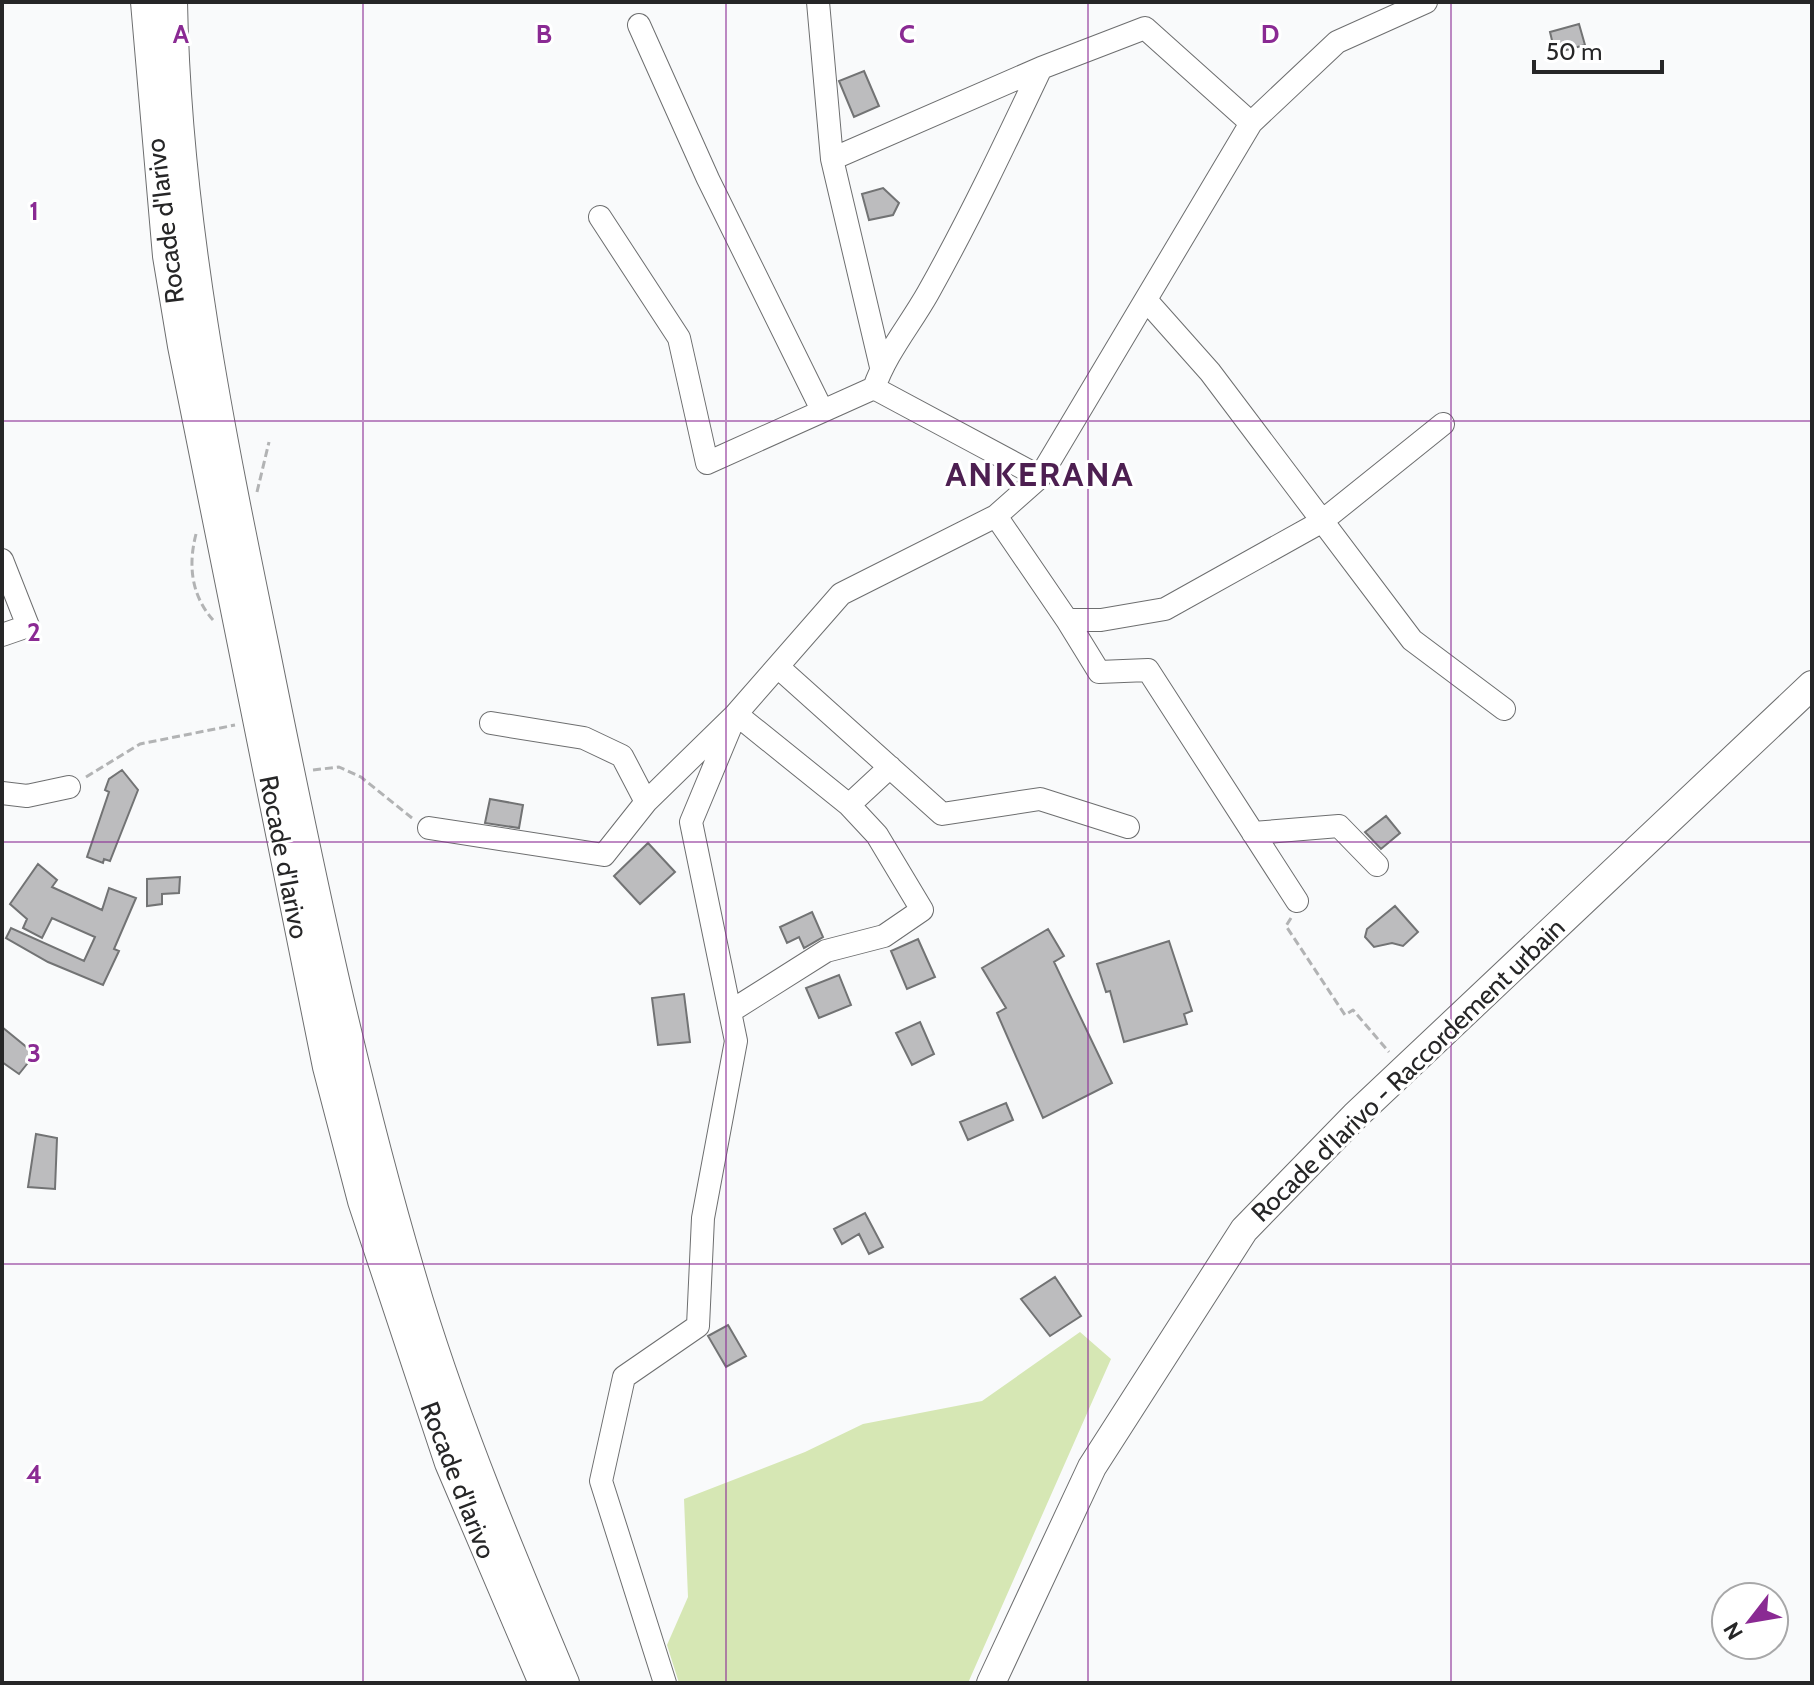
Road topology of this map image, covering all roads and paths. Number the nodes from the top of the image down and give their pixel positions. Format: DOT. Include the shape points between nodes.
graph roads {
  1 [pos="145,2"];
  2 [pos="173,2"];
  3 [pos="818,2"];
  4 [pos="1426,2"];
  5 [pos="639,25"];
  6 [pos="1041,68"];
  7 [pos="1251,123"];
  8 [pos="832,159"];
  9 [pos="600,217"];
  10 [pos="1146,300"];
  11 [pos="878,378"];
  12 [pos="822,410"];
  13 [pos="1443,424"];
  14 [pos="269,442"];
  15 [pos="1040,477"];
  16 [pos="256,494"];
  17 [pos="996,516"];
  18 [pos="1321,522"];
  19 [pos="197,532"];
  20 [pos="2,560"];
  21 [pos="1067,620"];
  22 [pos="219,625"];
  23 [pos="2,635"];
  24 [pos="778,667"];
  25 [pos="1812,685"];
  26 [pos="1504,709"];
  27 [pos="736,714"];
  28 [pos="491,723"];
  29 [pos="241,724"];
  30 [pos="890,767"];
  31 [pos="313,770"];
  32 [pos="69,787"];
  33 [pos="2,793"];
  34 [pos="646,802"];
  35 [pos="849,805"];
  36 [pos="1128,827"];
  37 [pos="429,828"];
  38 [pos="1253,833"];
  39 [pos="1377,865"];
  40 [pos="1297,901"];
  41 [pos="731,1011"];
  42 [pos="1403,1070"];
  43 [pos="543,1683"];
  44 [pos="565,1683"];
  45 [pos="665,1683"];
  46 [pos="991,1683"];
  1 -- 43 [label="main road, Rocade d'Iarivo" via="167,256 182,346 327,1067 408,1348 449,1463"];
  2 -- 44 [label="main road, Rocade d'Iarivo" via="187,208 209,368 349,1049 420,1305 458,1418"];
  3 -- 8 [label="street"];
  4 -- 7 [label="street" via="1337,42"];
  5 -- 12 [label="street"];
  6 -- 7 [label="street" via="1145,28"];
  6 -- 8 [label="street"];
  6 -- 11 [label="street" via="928,294"];
  7 -- 10 [label="street"];
  8 -- 11 [label="street"];
  9 -- 12 [label="street" via="679,338 707,463"];
  10 -- 15 [label="street"];
  10 -- 18 [label="street" via="1210,372"];
  11 -- 12 [label="street"];
  11 -- 15 [label="street"];
  13 -- 18 [label="street"];
  14 -- 16 [label="path"];
  15 -- 17 [label="street"];
  17 -- 21 [label="street"];
  17 -- 24 [label="street" via="841,594"];
  18 -- 21 [label="street" via="1165,609"];
  18 -- 26 [label="street" via="1412,640"];
  19 -- 22 [label="path" via="190,557 198,601"];
  20 -- 23 [label="street" via="28,626"];
  21 -- 38 [label="street" via="1099,672 1148,670"];
  24 -- 27 [label="street"];
  24 -- 30 [label="street"];
  25 -- 42 [label="main road, Rocade d'Iarivo - Raccordement urbain"];
  27 -- 34 [label="street"];
  27 -- 35 [label="street"];
  27 -- 41 [label="street" via="691,822"];
  28 -- 34 [label="street" via="584,738 622,756"];
  29 -- 32 [label="path" via="140,744"];
  30 -- 35 [label="street"];
  30 -- 36 [label="street" via="942,814 1040,799"];
  31 -- 37 [label="path" via="339,767 361,777"];
  32 -- 33 [label="street" via="27,796"];
  34 -- 37 [label="street" via="604,855"];
  35 -- 41 [label="street" via="877,835 922,910 884,936 826,951"];
  38 -- 39 [label="street" via="1339,826"];
  38 -- 40 [label="street"];
  40 -- 42 [label="path" via="1286,926 1296,942 1345,1015 1353,1010"];
  41 -- 45 [label="street" via="736,1041 703,1218 698,1326 624,1377 601,1481"];
  42 -- 46 [label="main road, Rocade d'Iarivo - Raccordement urbain" via="1244,1230 1092,1467"];
}
